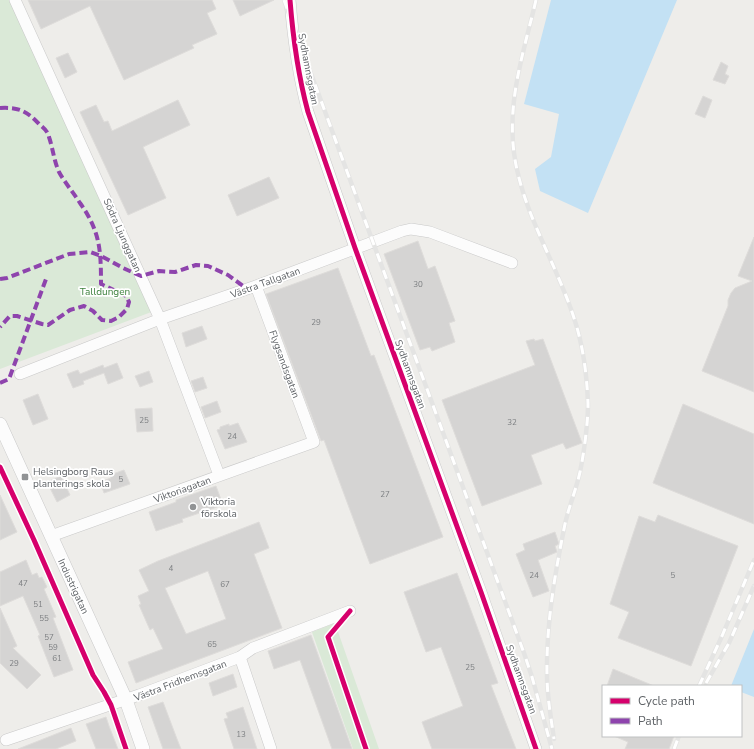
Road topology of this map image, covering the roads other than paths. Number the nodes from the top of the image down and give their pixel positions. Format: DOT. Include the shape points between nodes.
graph roads {
  1 [pos="16,0"];
  2 [pos="290,0"];
  3 [pos="355,248"];
  4 [pos="512,263"];
  5 [pos="256,286"];
  6 [pos="160,319"];
  7 [pos="20,374"];
  8 [pos="0,424"];
  9 [pos="314,442"];
  10 [pos="219,475"];
  11 [pos="51,536"];
  12 [pos="350,611"];
  13 [pos="240,657"];
  14 [pos="126,700"];
  15 [pos="6,740"];
  16 [pos="143,749"];
  17 [pos="271,749"];
  18 [pos="536,749"];
  1 -- 6 [label="street, Södra Ljunggatan"];
  2 -- 3 [label="street, Sydhamnsgatan" via="294,47 302,91"];
  3 -- 4 [label="street, Västra Tallgatan" via="402,230 418,229"];
  3 -- 5 [label="street, Västra Tallgatan"];
  3 -- 18 [label="street, Sydhamnsgatan"];
  5 -- 6 [label="street, Västra Tallgatan"];
  5 -- 9 [label="street, Flygsandsgatan"];
  6 -- 7 [label="street, Västra Tallgatan"];
  6 -- 10 [label="street, Södra Ljunggatan"];
  8 -- 11 [label="street, Industrigatan"];
  9 -- 10 [label="street, Viktoriagatan"];
  10 -- 11 [label="street, Viktoriagatan"];
  11 -- 14 [label="street, Industrigatan"];
  12 -- 13 [label="street, Västra Fridhemsgatan" via="253,648"];
  13 -- 14 [label="street, Västra Fridhemsgatan"];
  13 -- 17 [label="street"];
  14 -- 15 [label="street, Västra Fridhemsgatan"];
  14 -- 16 [label="street, Industrigatan"];
}
